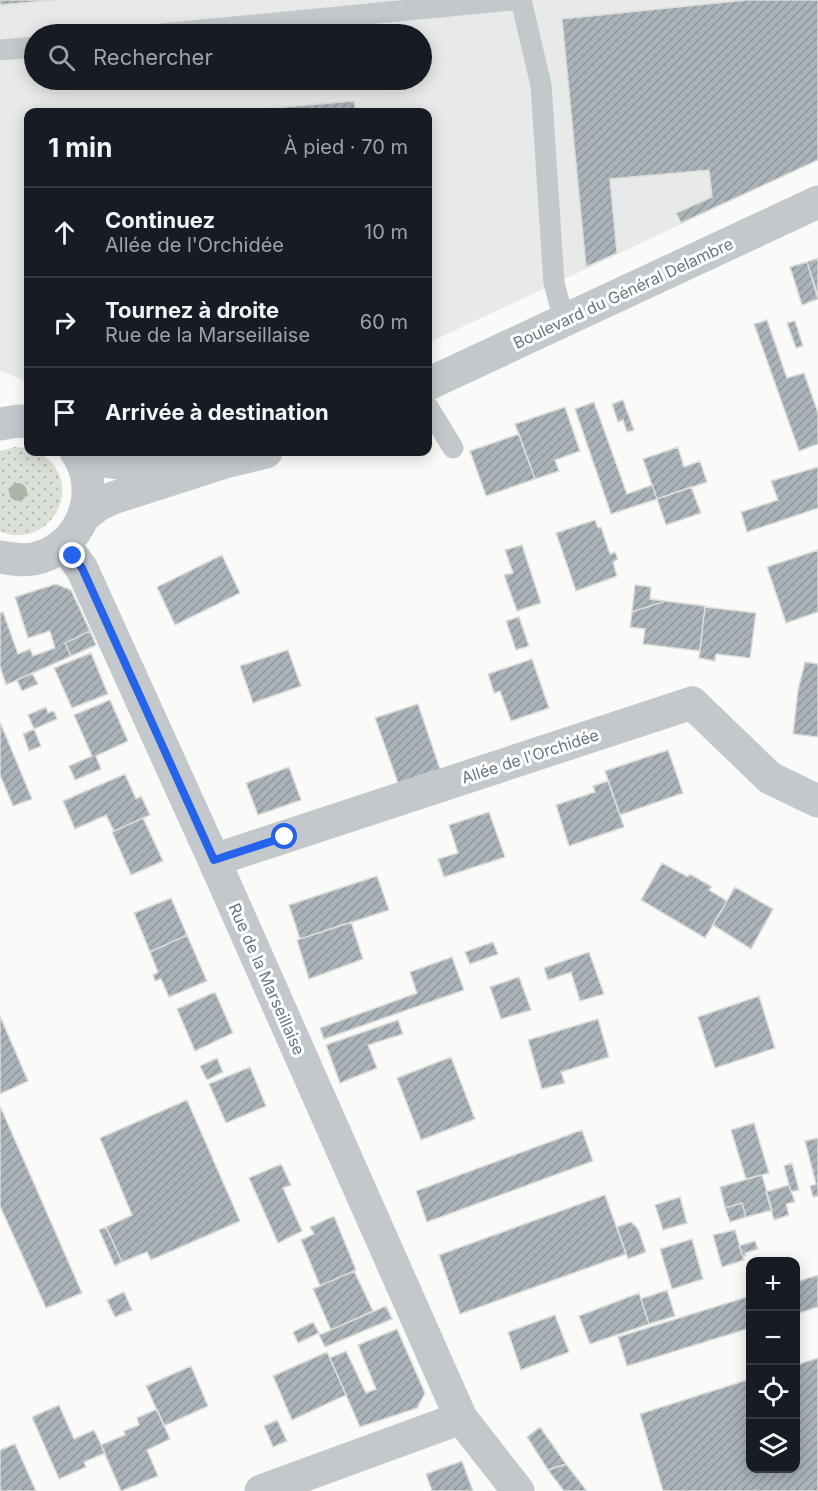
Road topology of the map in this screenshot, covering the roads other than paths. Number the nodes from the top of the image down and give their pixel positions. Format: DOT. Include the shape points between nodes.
graph roads {
  1 [pos="513,0"];
  2 [pos="521,0"];
  3 [pos="265,24"];
  4 [pos="24,48"];
  5 [pos="0,50"];
  6 [pos="818,202"];
  7 [pos="564,320"];
  8 [pos="432,382"];
  9 [pos="432,414"];
  10 [pos="24,422"];
  11 [pos="0,424"];
  12 [pos="453,448"];
  13 [pos="79,456"];
  14 [pos="86,456"];
  15 [pos="250,456"];
  16 [pos="225,462"];
  17 [pos="83,517"];
  18 [pos="64,544"];
  19 [pos="0,557"];
  20 [pos="818,801"];
  21 [pos="214,860"];
  22 [pos="461,1418"];
  23 [pos="261,1491"];
  24 [pos="518,1491"];
  1 -- 3 [label="lane"];
  2 -- 7 [label="lane" via="541,85 554,283"];
  4 -- 5 [label="lane"];
  6 -- 7 [label="street, Boulevard du Général Delambre"];
  7 -- 8 [label="street, Boulevard du Général Delambre"];
  9 -- 12 [label="lane"];
  10 -- 11 [label="street"];
  13 -- 17 [label="street" via="88,481"];
  14 -- 16 [label="street" via="130,465"];
  15 -- 16 [label="street"];
  16 -- 17 [label="street" via="113,498"];
  17 -- 18 [label="street"];
  18 -- 19 [label="street" via="34,559"];
  18 -- 21 [label="street, Rue de la Marseillaise" via="82,568"];
  20 -- 21 [label="street, Allée de l'Orchidée" via="770,778 692,703"];
  21 -- 22 [label="street, Rue de la Marseillaise"];
  22 -- 23 [label="street"];
  22 -- 24 [label="street, Rue de la Marseillaise"];
}
